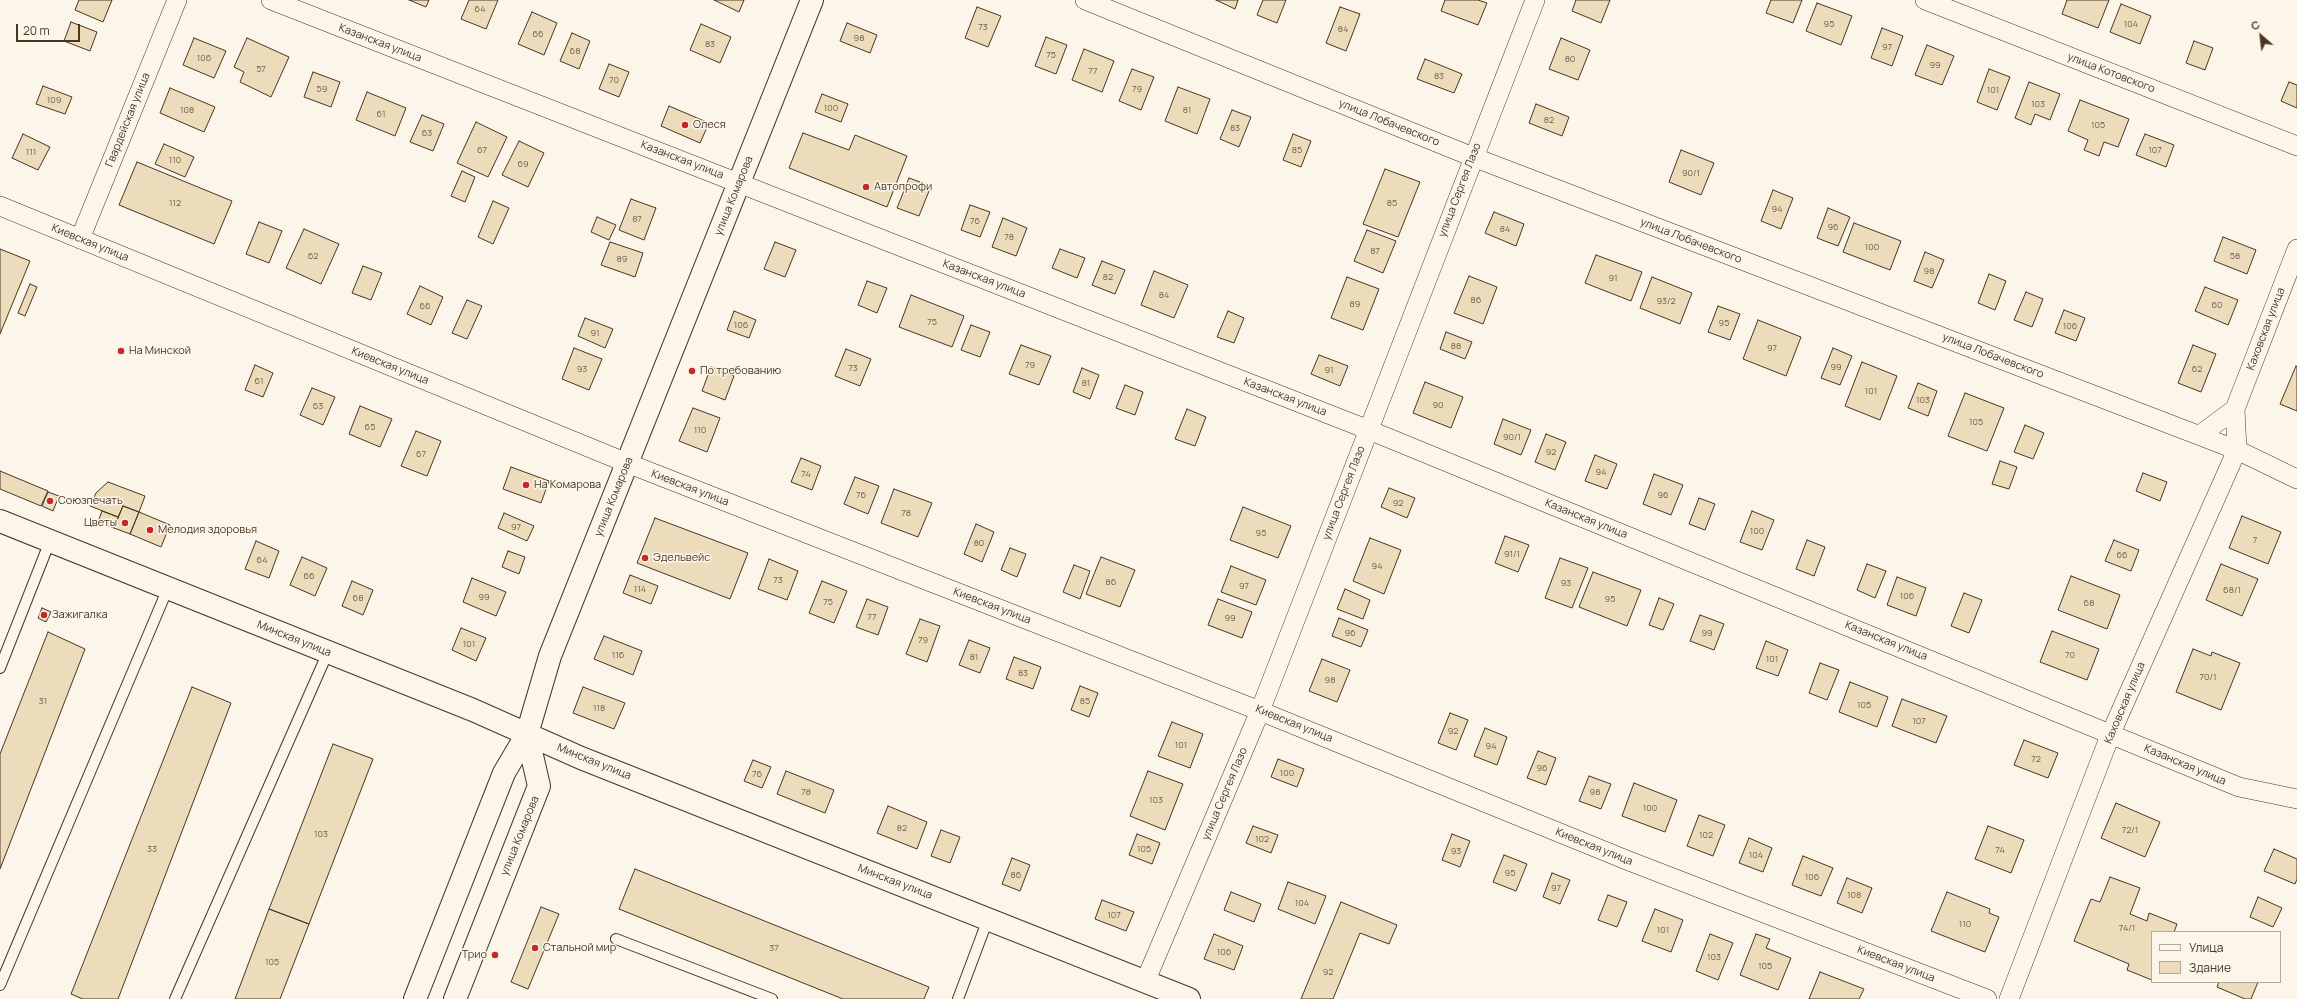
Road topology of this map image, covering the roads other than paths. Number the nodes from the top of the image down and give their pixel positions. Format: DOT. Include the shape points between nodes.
graph roads {
  1 [pos="177,0"];
  2 [pos="271,0"];
  3 [pos="812,0"];
  4 [pos="1085,0"];
  5 [pos="1535,0"];
  6 [pos="1924,0"];
  7 [pos="2297,146"];
  8 [pos="1472,158"];
  9 [pos="740,182"];
  10 [pos="0,206"];
  11 [pos="80,239"];
  12 [pos="2297,249"];
  13 [pos="2235,409"];
  14 [pos="1368,430"];
  15 [pos="2200,435"];
  16 [pos="2237,450"];
  17 [pos="627,463"];
  18 [pos="2297,479"];
  19 [pos="0,521"];
  20 [pos="50,541"];
  21 [pos="168,588"];
  22 [pos="328,652"];
  23 [pos="0,668"];
  24 [pos="1260,710"];
  25 [pos="2111,733"];
  26 [pos="527,734"];
  27 [pos="2297,799"];
  28 [pos="988,919"];
  29 [pos="616,939"];
  30 [pos="1145,982"];
  31 [pos="0,985"];
  32 [pos="459,998"];
  33 [pos="175,999"];
  34 [pos="415,999"];
  35 [pos="772,999"];
  36 [pos="958,999"];
  37 [pos="1189,999"];
  38 [pos="1987,999"];
  39 [pos="2009,999"];
  1 -- 11 [label="street, Гвардейская улица"];
  2 -- 9 [label="street, Казанская улица"];
  3 -- 9 [label="main road, улица Комарова"];
  4 -- 8 [label="street, улица Лобачевского"];
  5 -- 8 [label="street, улица Сергея Лазо"];
  6 -- 7 [label="street, улица Котовского"];
  8 -- 14 [label="street, улица Сергея Лазо"];
  8 -- 15 [label="street, улица Лобачевского"];
  9 -- 14 [label="street, Казанская улица"];
  9 -- 17 [label="main road, улица Комарова"];
  10 -- 11 [label="street, Киевская улица"];
  11 -- 17 [label="street, Киевская улица"];
  12 -- 13 [label="street, Каховская улица"];
  13 -- 15 [label="street"];
  13 -- 16 [label="street, Каховская улица"];
  14 -- 24 [label="street, улица Сергея Лазо"];
  14 -- 25 [label="street, Казанская улица"];
  15 -- 16 [label="street, улица Лобачевского"];
  16 -- 18 [label="street, улица Лобачевского"];
  16 -- 25 [label="street, Каховская улица"];
  17 -- 24 [label="street, Киевская улица"];
  17 -- 26 [label="main road, улица Комарова" via="550,656"];
  19 -- 20 [label="main road, Минская улица"];
  20 -- 21 [label="main road, Минская улица"];
  20 -- 23 [label="lane"];
  21 -- 22 [label="main road, Минская улица"];
  21 -- 31 [label="lane"];
  22 -- 26 [label="main road, Минская улица"];
  22 -- 33 [label="lane"];
  24 -- 30 [label="street, улица Сергея Лазо"];
  24 -- 38 [label="street, Киевская улица" via="1629,861"];
  25 -- 27 [label="street, Казанская улица" via="2238,787"];
  25 -- 39 [label="street, Каховская улица"];
  26 -- 28 [label="main road, Минская улица" via="588,761"];
  26 -- 32 [label="main road, улица Комарова" via="539,786"];
  26 -- 34 [label="main road" via="504,773"];
  28 -- 30 [label="main road, Минская улица"];
  28 -- 36 [label="lane"];
  29 -- 35 [label="lane"];
  30 -- 37 [label="main road, Минская улица"];
}
